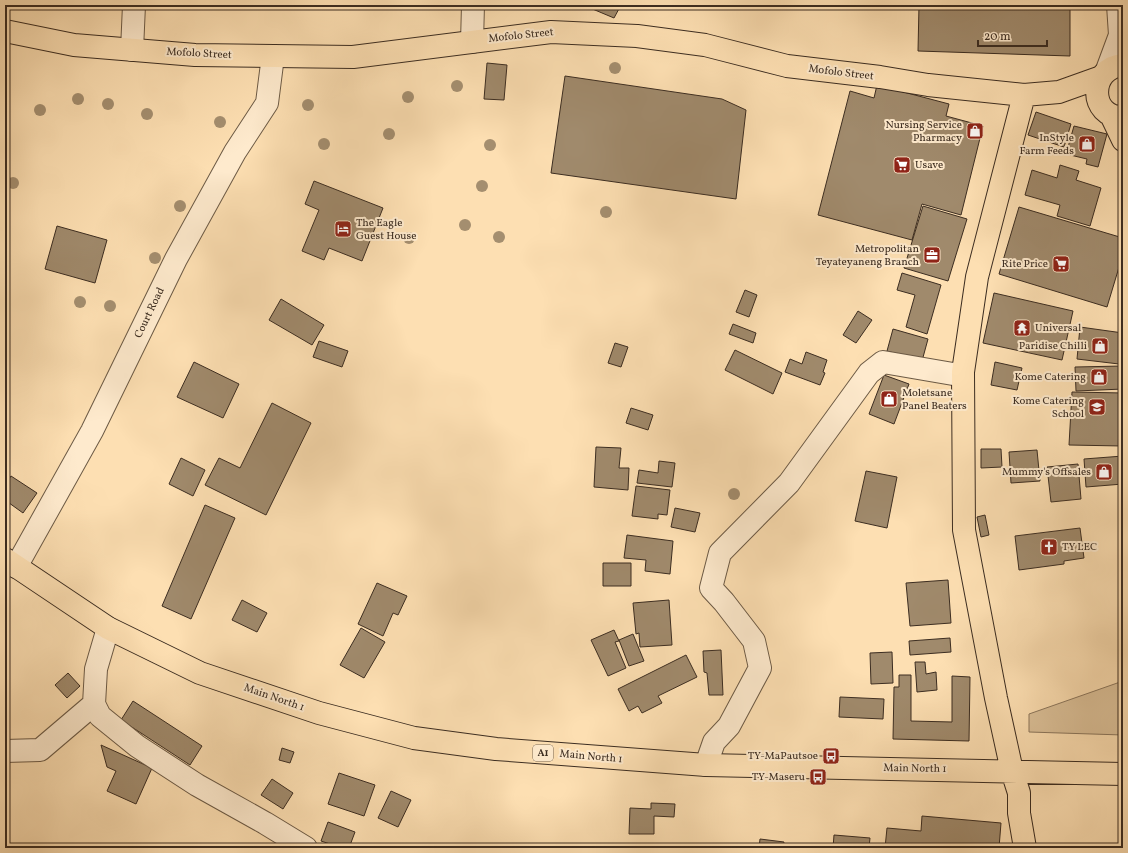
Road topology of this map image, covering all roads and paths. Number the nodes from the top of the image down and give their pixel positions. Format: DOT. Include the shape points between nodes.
graph roads {
  1 [pos="134,5"];
  2 [pos="473,5"];
  3 [pos="1118,5"];
  4 [pos="5,31"];
  5 [pos="1122,38"];
  6 [pos="472,42"];
  7 [pos="132,50"];
  8 [pos="273,56"];
  9 [pos="1110,71"];
  10 [pos="1059,92"];
  11 [pos="1024,95"];
  12 [pos="1112,113"];
  13 [pos="1123,140"];
  14 [pos="963,372"];
  15 [pos="10,563"];
  16 [pos="108,628"];
  17 [pos="94,704"];
  18 [pos="5,751"];
  19 [pos="706,765"];
  20 [pos="1012,771"];
  21 [pos="1123,774"];
  22 [pos="306,848"];
  23 [pos="1025,848"];
  1 -- 7 [label="street"];
  2 -- 6 [label="street"];
  3 -- 5 [label="street"];
  4 -- 7 [label="main road, Mofolo Street" via="74,45"];
  5 -- 9 [label="street"];
  6 -- 8 [label="main road, Mofolo Street" via="353,57"];
  6 -- 11 [label="main road, Mofolo Street" via="551,32 637,36 705,45 787,66"];
  7 -- 8 [label="main road, Mofolo Street" via="195,55"];
  8 -- 15 [label="street, Court Road" via="267,103 235,152 176,259 92,431"];
  9 -- 10 [label="main road, Mofolo Street"];
  9 -- 12 [label="main road" via="1098,84 1096,92 1098,99"];
  10 -- 11 [label="main road, Mofolo Street"];
  10 -- 12 [label="main road, Mofolo Street"];
  11 -- 14 [label="main road" via="978,277"];
  12 -- 13 [label="main road"];
  14 -- 19 [label="street" via="953,374 883,362 869,373 789,483 720,553 711,588 754,641 760,668 729,726 714,742"];
  14 -- 20 [label="main road" via="964,530"];
  15 -- 16 [label="main road, Main North 1 / A1"];
  16 -- 17 [label="street" via="96,670"];
  16 -- 19 [label="main road, Main North 1 / A1" via="200,673 319,713 414,738 496,749"];
  17 -- 18 [label="street" via="40,750"];
  17 -- 22 [label="street" via="100,716 136,746"];
  19 -- 20 [label="main road, Main North 1 / A1"];
  20 -- 21 [label="main road, Main North 1 / A1"];
  20 -- 23 [label="main road" via="1019,793 1019,813"];
}
